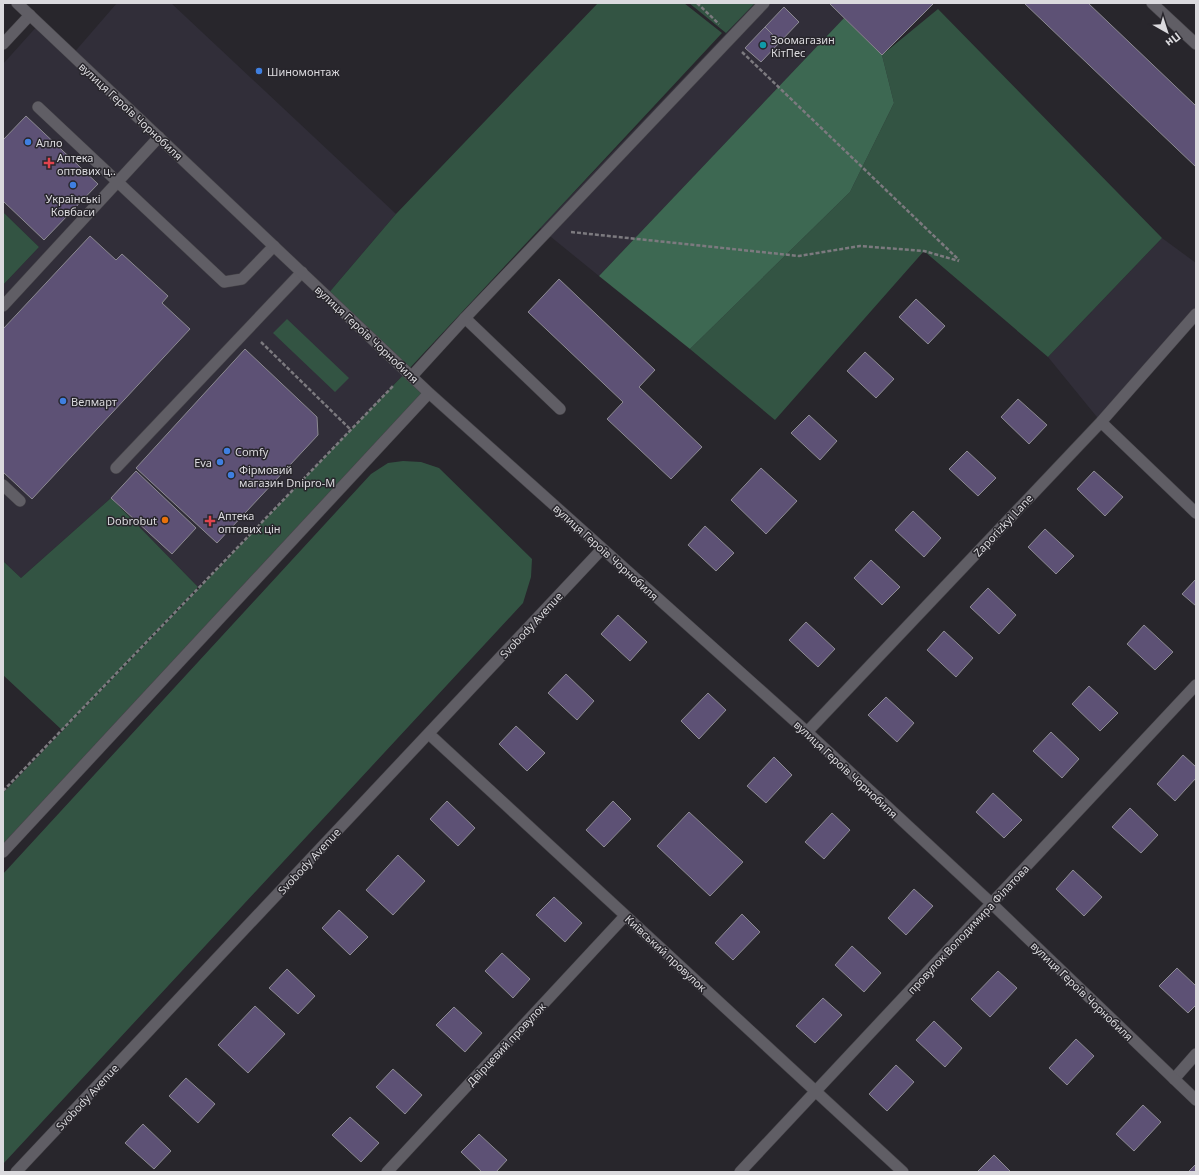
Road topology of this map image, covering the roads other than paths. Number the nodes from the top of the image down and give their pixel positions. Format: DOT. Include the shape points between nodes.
graph roads {
  1 [pos="17,3"];
  2 [pos="764,3"];
  3 [pos="1152,3"];
  4 [pos="30,15"];
  5 [pos="3,44"];
  6 [pos="1196,44"];
  7 [pos="38,107"];
  8 [pos="159,138"];
  9 [pos="274,246"];
  10 [pos="302,272"];
  11 [pos="3,306"];
  12 [pos="1196,314"];
  13 [pos="465,318"];
  14 [pos="410,374"];
  15 [pos="429,393"];
  16 [pos="560,409"];
  17 [pos="1101,422"];
  18 [pos="116,468"];
  19 [pos="3,485"];
  20 [pos="20,501"];
  21 [pos="1196,513"];
  22 [pos="602,549"];
  23 [pos="1196,685"];
  24 [pos="806,732"];
  25 [pos="428,734"];
  26 [pos="3,852"];
  27 [pos="991,903"];
  28 [pos="625,916"];
  29 [pos="1196,1054"];
  30 [pos="1174,1079"];
  31 [pos="816,1092"];
  32 [pos="1196,1100"];
  33 [pos="16,1172"];
  34 [pos="387,1172"];
  35 [pos="740,1172"];
  36 [pos="903,1172"];
  1 -- 4 [label="street, вулиця Героїв Чорнобиля"];
  2 -- 13 [label="street"];
  3 -- 6 [label="street"];
  4 -- 5 [label="street"];
  4 -- 8 [label="street, вулиця Героїв Чорнобиля"];
  7 -- 9 [label="street" via="224,282 242,278"];
  8 -- 9 [label="street, вулиця Героїв Чорнобиля"];
  8 -- 11 [label="street"];
  9 -- 10 [label="street, вулиця Героїв Чорнобиля"];
  10 -- 14 [label="street, вулиця Героїв Чорнобиля"];
  10 -- 18 [label="street"];
  12 -- 17 [label="street, Zaporizkyi Lane"];
  13 -- 14 [label="street"];
  13 -- 16 [label="street"];
  14 -- 15 [label="street, вулиця Героїв Чорнобиля"];
  15 -- 22 [label="street, вулиця Героїв Чорнобиля"];
  15 -- 26 [label="street"];
  17 -- 21 [label="street"];
  17 -- 24 [label="street, Zaporizkyi Lane"];
  19 -- 20 [label="street"];
  22 -- 24 [label="street, вулиця Героїв Чорнобиля"];
  22 -- 25 [label="street, Svobody Avenue"];
  23 -- 27 [label="street, провулок Володимира Філатова"];
  24 -- 27 [label="street, вулиця Героїв Чорнобиля"];
  25 -- 28 [label="street, Київський провулок"];
  25 -- 33 [label="street, Svobody Avenue"];
  27 -- 30 [label="street, вулиця Героїв Чорнобиля"];
  27 -- 31 [label="street, провулок Володимира Філатова"];
  28 -- 31 [label="street, Київський провулок"];
  28 -- 34 [label="street, Двірцевий провулок"];
  29 -- 30 [label="street"];
  30 -- 32 [label="street, вулиця Героїв Чорнобиля"];
  31 -- 35 [label="street, провулок Володимира Філатова"];
  31 -- 36 [label="street, Київський провулок"];
}
